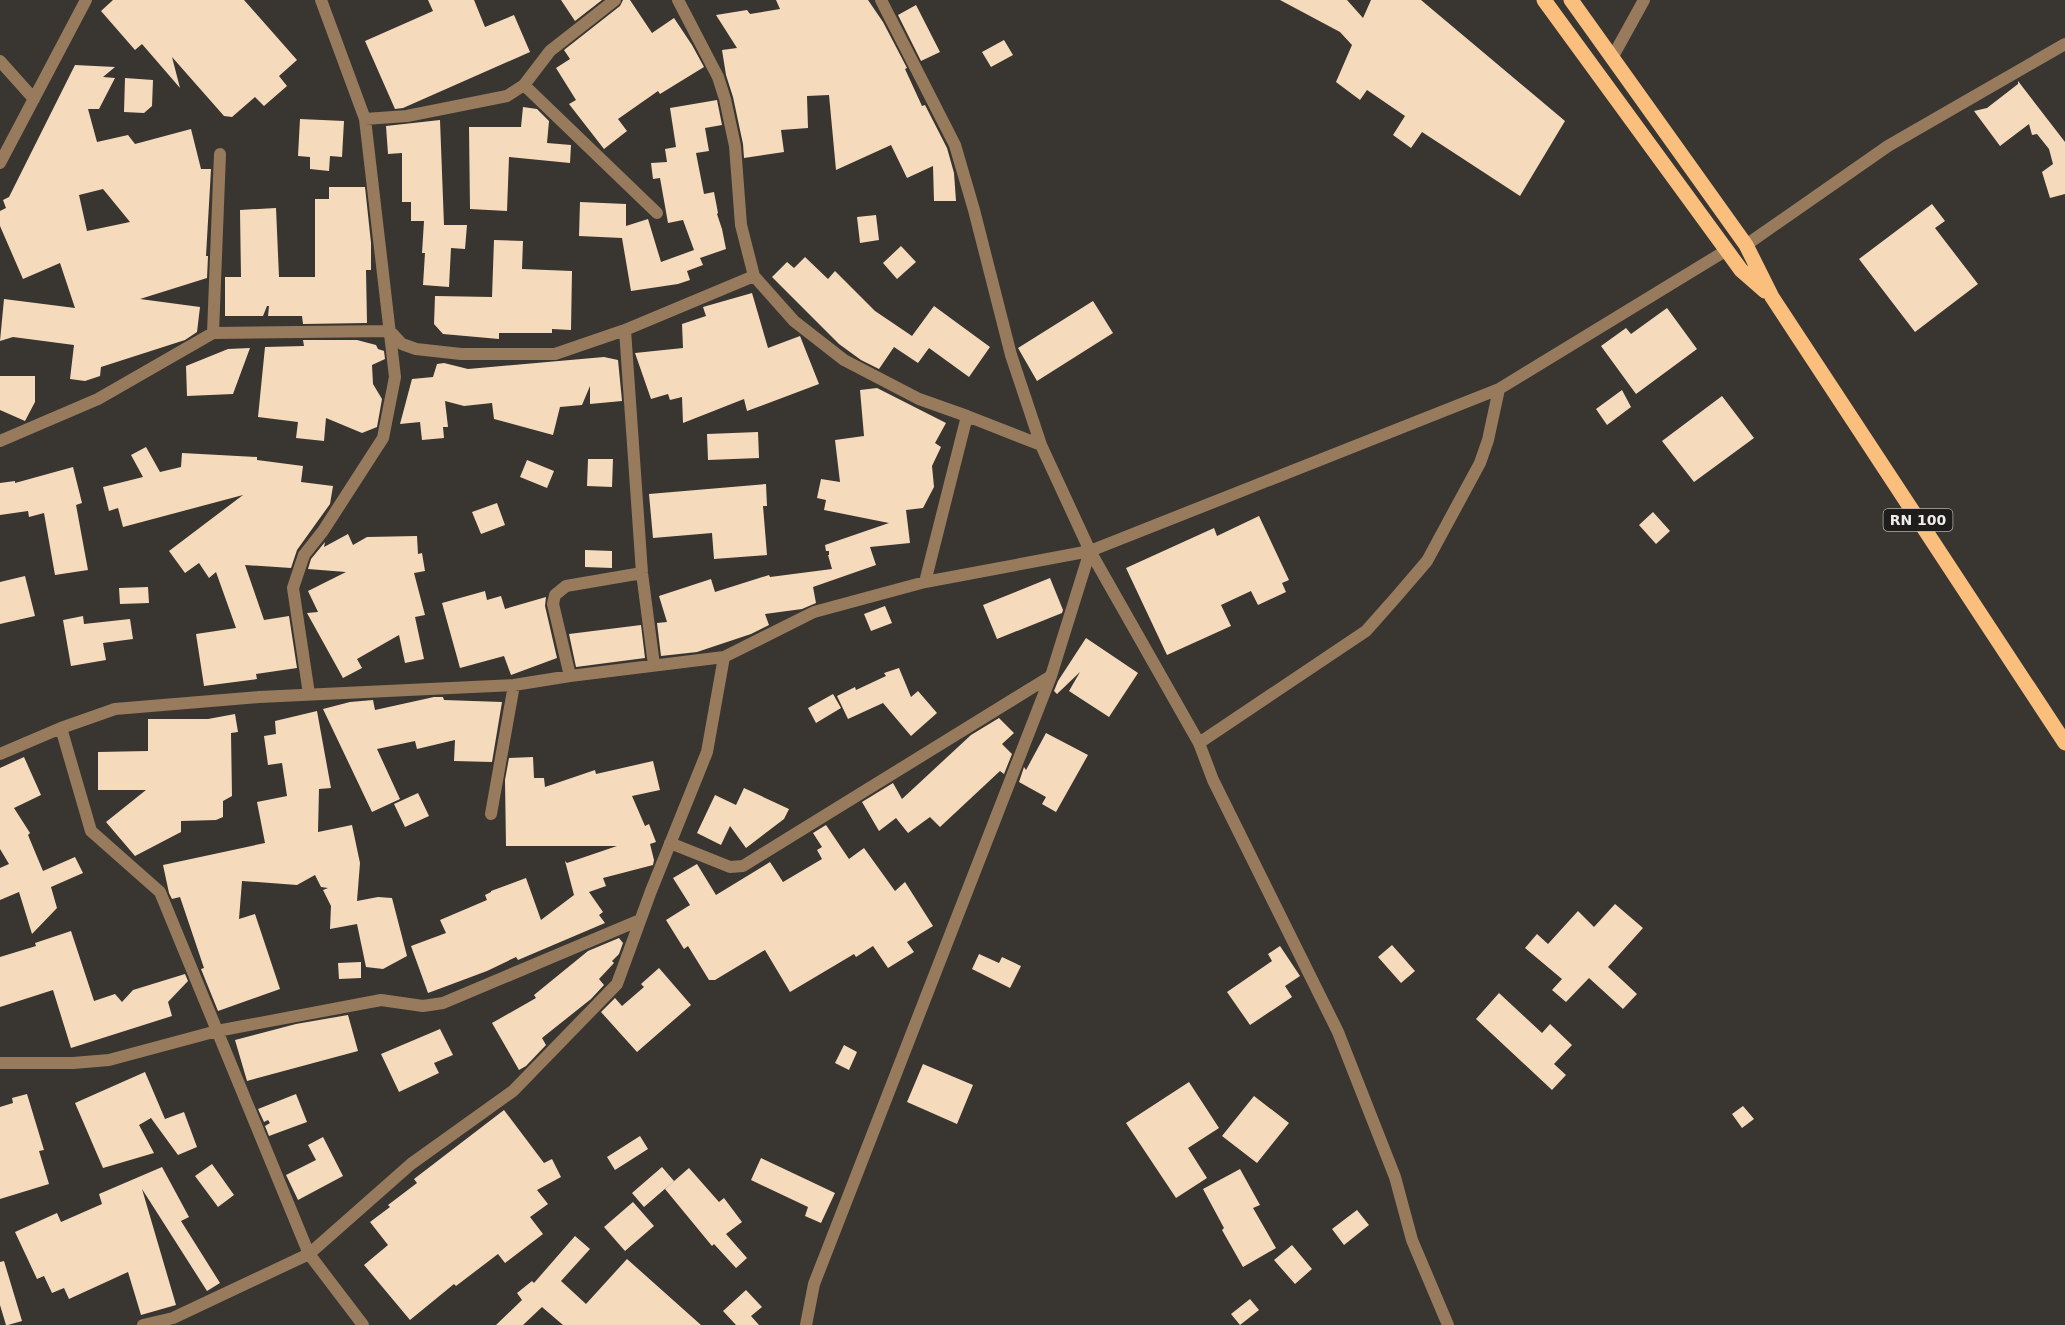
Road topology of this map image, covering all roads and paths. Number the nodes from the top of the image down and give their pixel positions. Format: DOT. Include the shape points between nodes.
graph roads {
  1 [pos="86,0"];
  2 [pos="321,0"];
  3 [pos="615,0"];
  4 [pos="678,0"];
  5 [pos="881,0"];
  6 [pos="1544,0"];
  7 [pos="1571,0"];
  8 [pos="1644,0"];
  9 [pos="2065,45"];
  10 [pos="1612,58"];
  11 [pos="0,61"];
  12 [pos="524,85"];
  13 [pos="34,99"];
  14 [pos="365,119"];
  15 [pos="220,154"];
  16 [pos="0,163"];
  17 [pos="657,213"];
  18 [pos="1746,245"];
  19 [pos="1726,250"];
  20 [pos="754,276"];
  21 [pos="1772,297"];
  22 [pos="625,330"];
  23 [pos="390,331"];
  24 [pos="213,333"];
  25 [pos="1499,389"];
  26 [pos="967,416"];
  27 [pos="0,441"];
  28 [pos="1041,445"];
  29 [pos="1090,551"];
  30 [pos="642,573"];
  31 [pos="925,582"];
  32 [pos="724,657"];
  33 [pos="654,665"];
  34 [pos="570,676"];
  35 [pos="1051,676"];
  36 [pos="514,685"];
  37 [pos="309,694"];
  38 [pos="61,728"];
  39 [pos="1199,743"];
  40 [pos="2065,743"];
  41 [pos="0,754"];
  42 [pos="491,814"];
  43 [pos="670,843"];
  44 [pos="640,920"];
  45 [pos="217,1031"];
  46 [pos="0,1063"];
  47 [pos="309,1254"];
  48 [pos="143,1325"];
  49 [pos="363,1325"];
  50 [pos="806,1325"];
  51 [pos="1448,1325"];
  1 -- 13 [label="street"];
  2 -- 14 [label="street"];
  3 -- 12 [label="street" via="550,51"];
  4 -- 20 [label="street" via="718,77 725,99 735,146 741,225"];
  5 -- 28 [label="street" via="955,145 1011,354"];
  6 -- 19 [label="main road, RN 100"];
  7 -- 10 [label="main road, RN 100"];
  8 -- 10 [label="street"];
  9 -- 18 [label="street" via="1888,146"];
  10 -- 18 [label="main road, RN 100"];
  11 -- 13 [label="street"];
  12 -- 14 [label="street" via="507,96 407,116"];
  12 -- 17 [label="street"];
  13 -- 16 [label="street"];
  14 -- 23 [label="street"];
  15 -- 24 [label="street"];
  18 -- 21 [label="main road, RN 100"];
  19 -- 21 [label="main road, RN 100" via="1741,270"];
  19 -- 25 [label="street"];
  20 -- 22 [label="street"];
  20 -- 26 [label="street" via="794,321 844,360 919,399"];
  21 -- 40 [label="main road, RN 100"];
  22 -- 23 [label="street" via="555,354 461,354 416,349 402,344"];
  22 -- 30 [label="street"];
  23 -- 24 [label="street"];
  23 -- 37 [label="street" via="395,378 383,438 304,555 293,588"];
  24 -- 27 [label="street" via="98,399"];
  25 -- 29 [label="street"];
  25 -- 39 [label="street" via="1480,463 1427,561 1366,631"];
  26 -- 28 [label="street"];
  26 -- 31 [label="street"];
  28 -- 29 [label="street"];
  29 -- 31 [label="street"];
  29 -- 35 [label="street"];
  29 -- 39 [label="street"];
  30 -- 33 [label="street"];
  30 -- 34 [label="street" via="566,586 555,595 553,604"];
  31 -- 32 [label="street" via="814,612"];
  32 -- 33 [label="street"];
  32 -- 43 [label="street" via="707,752"];
  33 -- 34 [label="street"];
  34 -- 36 [label="street"];
  35 -- 43 [label="street" via="743,866 729,867"];
  35 -- 50 [label="street" via="814,1284"];
  36 -- 37 [label="street"];
  36 -- 42 [label="street"];
  37 -- 38 [label="street" via="115,709"];
  38 -- 41 [label="street"];
  38 -- 45 [label="street" via="92,831 160,892"];
  39 -- 51 [label="street" via="1213,780 1338,1032 1395,1177 1412,1240"];
  43 -- 44 [label="street"];
  44 -- 45 [label="street" via="443,1003 381,1000"];
  44 -- 47 [label="street" via="617,984 513,1091 411,1164"];
  45 -- 46 [label="street" via="109,1060"];
  45 -- 47 [label="street"];
  47 -- 48 [label="street" via="173,1318"];
  47 -- 49 [label="street"];
}
